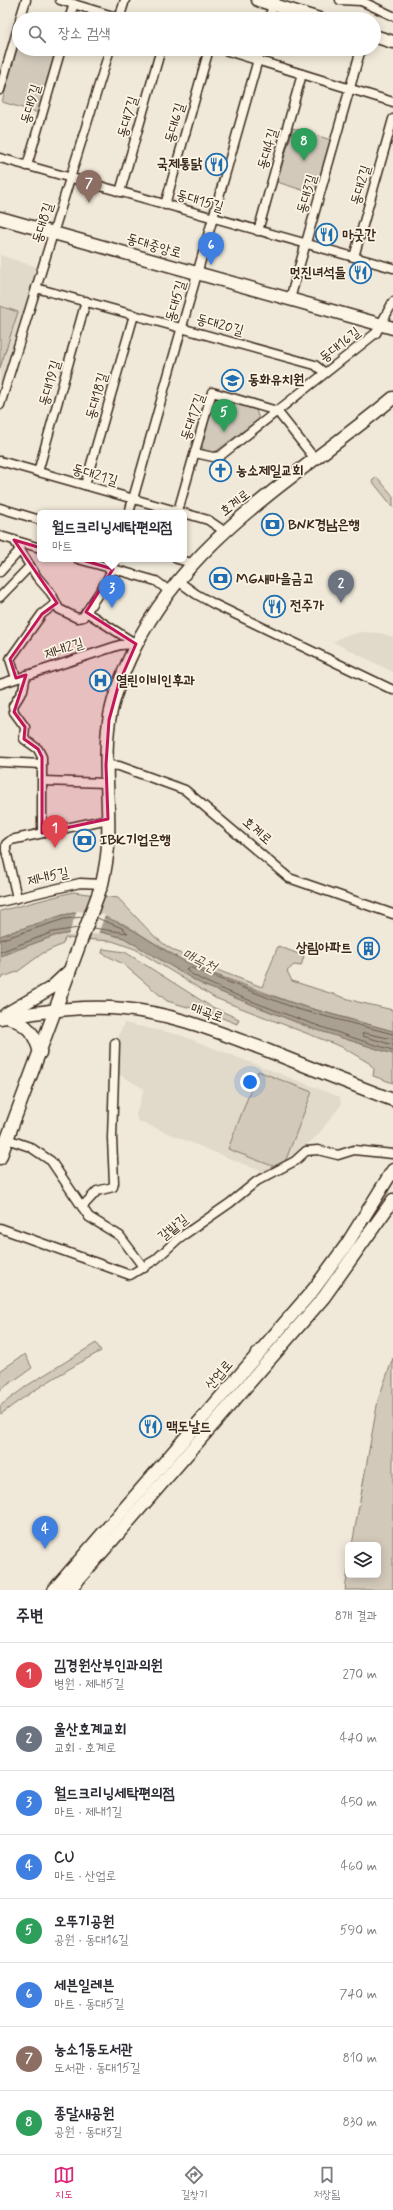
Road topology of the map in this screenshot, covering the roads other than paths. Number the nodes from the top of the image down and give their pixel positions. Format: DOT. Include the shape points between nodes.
graph roads {
  1 [pos="26,0"];
  2 [pos="60,0"];
  3 [pos="125,0"];
  4 [pos="258,0"];
  5 [pos="340,0"];
  6 [pos="360,1"];
  7 [pos="276,2"];
  8 [pos="74,4"];
  9 [pos="22,12"];
  10 [pos="71,12"];
  11 [pos="99,12"];
  12 [pos="122,12"];
  13 [pos="272,12"];
  14 [pos="301,12"];
  15 [pos="393,16"];
  16 [pos="381,38"];
  17 [pos="393,42"];
  18 [pos="12,48"];
  19 [pos="59,56"];
  20 [pos="108,56"];
  21 [pos="159,56"];
  22 [pos="208,56"];
  23 [pos="245,56"];
  24 [pos="259,56"];
  25 [pos="359,56"];
  26 [pos="258,60"];
  27 [pos="302,74"];
  28 [pos="350,89"];
  29 [pos="0,90"];
  30 [pos="393,102"];
  31 [pos="393,119"];
  32 [pos="0,158"];
  33 [pos="27,166"];
  34 [pos="70,178"];
  35 [pos="120,192"];
  36 [pos="165,205"];
  37 [pos="0,218"];
  38 [pos="213,218"];
  39 [pos="258,231"];
  40 [pos="54,233"];
  41 [pos="306,244"];
  42 [pos="354,257"];
  43 [pos="393,268"];
  44 [pos="197,274"];
  45 [pos="36,288"];
  46 [pos="290,299"];
  47 [pos="86,301"];
  48 [pos="393,302"];
  49 [pos="134,315"];
  50 [pos="380,325"];
  51 [pos="182,328"];
  52 [pos="393,328"];
  53 [pos="325,373"];
  54 [pos="393,398"];
  55 [pos="0,405"];
  56 [pos="277,411"];
  57 [pos="195,453"];
  58 [pos="315,459"];
  59 [pos="0,461"];
  60 [pos="38,472"];
  61 [pos="85,485"];
  62 [pos="133,499"];
  63 [pos="0,508"];
  64 [pos="130,510"];
  65 [pos="172,510"];
  66 [pos="183,510"];
  67 [pos="187,514"];
  68 [pos="37,519"];
  69 [pos="224,530"];
  70 [pos="0,536"];
  71 [pos="14,540"];
  72 [pos="37,547"];
  73 [pos="20,550"];
  74 [pos="92,562"];
  75 [pos="187,562"];
  76 [pos="192,563"];
  77 [pos="30,566"];
  78 [pos="114,567"];
  79 [pos="0,572"];
  80 [pos="178,581"];
  81 [pos="169,591"];
  82 [pos="0,597"];
  83 [pos="55,604"];
  84 [pos="86,612"];
  85 [pos="136,644"];
  86 [pos="26,675"];
  87 [pos="16,678"];
  88 [pos="0,684"];
  89 [pos="393,690"];
  90 [pos="0,762"];
  91 [pos="42,764"];
  92 [pos="106,765"];
  93 [pos="43,781"];
  94 [pos="106,783"];
  95 [pos="108,819"];
  96 [pos="42,833"];
  97 [pos="102,884"];
  98 [pos="17,898"];
  99 [pos="0,902"];
  100 [pos="393,914"];
  101 [pos="71,969"];
  102 [pos="56,1009"];
  103 [pos="2,1017"];
  104 [pos="115,1043"];
  105 [pos="40,1053"];
  106 [pos="391,1100"];
  107 [pos="6,1139"];
  108 [pos="393,1154"];
  109 [pos="0,1158"];
  110 [pos="393,1170"];
  111 [pos="389,1187"];
  112 [pos="393,1200"];
  113 [pos="82,1207"];
  114 [pos="0,1228"];
  115 [pos="144,1268"];
  116 [pos="54,1590"];
  117 [pos="69,1590"];
  1 -- 9 [label="street"];
  2 -- 8 [label="street"];
  3 -- 12 [label="street"];
  4 -- 7 [label="street"];
  5 -- 6 [label="street"];
  6 -- 15 [label="street"];
  7 -- 13 [label="street"];
  7 -- 14 [label="street"];
  8 -- 10 [label="street"];
  8 -- 11 [label="street"];
  16 -- 17 [label="street"];
  18 -- 29 [label="street"];
  19 -- 33 [label="street, 동대9길"];
  20 -- 34 [label="street, 동대8길"];
  21 -- 35 [label="street, 동대7길"];
  22 -- 36 [label="street, 동대6길"];
  23 -- 26 [label="street"];
  24 -- 26 [label="street, 동대5길"];
  25 -- 28 [label="street, 동대3길"];
  26 -- 27 [label="street"];
  26 -- 38 [label="street, 동대5길"];
  27 -- 28 [label="street"];
  27 -- 39 [label="street, 동대4길"];
  28 -- 30 [label="street"];
  28 -- 41 [label="street, 동대3길"];
  31 -- 42 [label="street, 동대2길"];
  32 -- 33 [label="street, 동대15길"];
  33 -- 34 [label="street, 동대15길"];
  34 -- 35 [label="street, 동대15길"];
  34 -- 40 [label="street, 동대8길"];
  35 -- 36 [label="street, 동대15길"];
  36 -- 38 [label="street, 동대15길"];
  37 -- 40 [label="street, 동대중앙로"];
  38 -- 39 [label="street, 동대15길"];
  38 -- 44 [label="street, 동대5길"];
  39 -- 41 [label="street, 동대15길"];
  40 -- 44 [label="street, 동대중앙로"];
  40 -- 45 [label="street, 동대8길"];
  41 -- 42 [label="street, 동대15길"];
  41 -- 46 [label="street, 동대3길"];
  42 -- 43 [label="street, 동대15길"];
  44 -- 46 [label="street, 동대중앙로"];
  44 -- 51 [label="street, 동대5길"];
  45 -- 47 [label="street, 동대20길"];
  45 -- 55 [label="street, 동대8길"];
  46 -- 50 [label="street, 동대중앙로"];
  47 -- 49 [label="street, 동대20길"];
  47 -- 60 [label="street, 동대19길"];
  48 -- 50 [label="street, 동대16길"];
  49 -- 51 [label="street, 동대20길"];
  49 -- 61 [label="street, 동대18길"];
  50 -- 52 [label="street, 동대중앙로"];
  50 -- 53 [label="street, 동대16길" via="376,333"];
  51 -- 53 [label="street, 동대20길" via="315,365"];
  51 -- 62 [label="street, 동대5길"];
  53 -- 56 [label="street, 동대16길"];
  54 -- 58 [label="street, 호계로"];
  56 -- 57 [label="street, 동대16길" via="217,458"];
  56 -- 57 [label="street, 동대17길" via="212,392"];
  56 -- 58 [label="street"];
  57 -- 66 [label="street, 동대17길"];
  58 -- 69 [label="street, 호계로"];
  59 -- 60 [label="street, 동대21길"];
  60 -- 61 [label="street, 동대21길"];
  61 -- 62 [label="street, 동대21길"];
  62 -- 64 [label="street, 동대5길"];
  62 -- 65 [label="street, 동대21길"];
  63 -- 68 [label="street"];
  67 -- 69 [label="street, 동대21길" via="208,520"];
  69 -- 76 [label="street, 호계로"];
  70 -- 71 [label="street"];
  71 -- 72 [label="street"];
  71 -- 73 [label="street"];
  73 -- 77 [label="street"];
  73 -- 79 [label="street"];
  74 -- 78 [label="street"];
  75 -- 76 [label="street"];
  76 -- 80 [label="street, 호계로"];
  77 -- 82 [label="street"];
  77 -- 83 [label="street" via="51,593"];
  78 -- 81 [label="street" via="156,581"];
  78 -- 84 [label="street"];
  80 -- 81 [label="street, 호계로"];
  80 -- 89 [label="street" via="214,604"];
  81 -- 85 [label="street, 호계로"];
  83 -- 84 [label="street" via="59,609 77,618 83,617"];
  83 -- 87 [label="street" via="42,614 10,659"];
  84 -- 85 [label="street"];
  85 -- 86 [label="street, 제내2길" via="120,645"];
  85 -- 92 [label="street, 호계로" via="124,671 109,720"];
  86 -- 87 [label="street, 제내2길"];
  86 -- 91 [label="street" via="23,690 13,706 14,712 25,727 24,739 41,752"];
  87 -- 88 [label="street, 제내2길"];
  90 -- 91 [label="street"];
  91 -- 93 [label="street"];
  92 -- 94 [label="street, 호계로"];
  92 -- 100 [label="street, 호계로" via="119,766 185,790 289,878"];
  93 -- 94 [label="street"];
  93 -- 96 [label="street"];
  94 -- 95 [label="street, 호계로"];
  95 -- 96 [label="street"];
  95 -- 97 [label="street, 호계로" via="108,841"];
  96 -- 98 [label="street" via="11,840 6,844"];
  97 -- 98 [label="street, 제내5길" via="80,883"];
  97 -- 101 [label="street, 호계로"];
  98 -- 99 [label="street, 제내5길"];
  101 -- 102 [label="street"];
  101 -- 103 [label="street" via="51,988"];
  102 -- 103 [label="street, 매곡로"];
  102 -- 105 [label="street"];
  102 -- 106 [label="street, 매곡로" via="123,1009 175,1018 236,1039"];
  103 -- 105 [label="street" via="21,1022 30,1029 37,1040"];
  104 -- 113 [label="street" via="112,1138 114,1183 113,1187 97,1191"];
  105 -- 107 [label="street"];
  107 -- 109 [label="street"];
  107 -- 113 [label="street" via="30,1147 51,1161"];
  108 -- 115 [label="street, 갈밭길" via="354,1150 338,1155 318,1150 306,1151 295,1161 256,1181 230,1203 178,1239"];
  110 -- 111 [label="street, 산업로"];
  111 -- 116 [label="street, 산업로" via="314,1289"];
  112 -- 117 [label="street, 산업로" via="324,1297"];
  113 -- 115 [label="street" via="93,1220 120,1236"];
  114 -- 115 [label="street" via="130,1274"];
}
